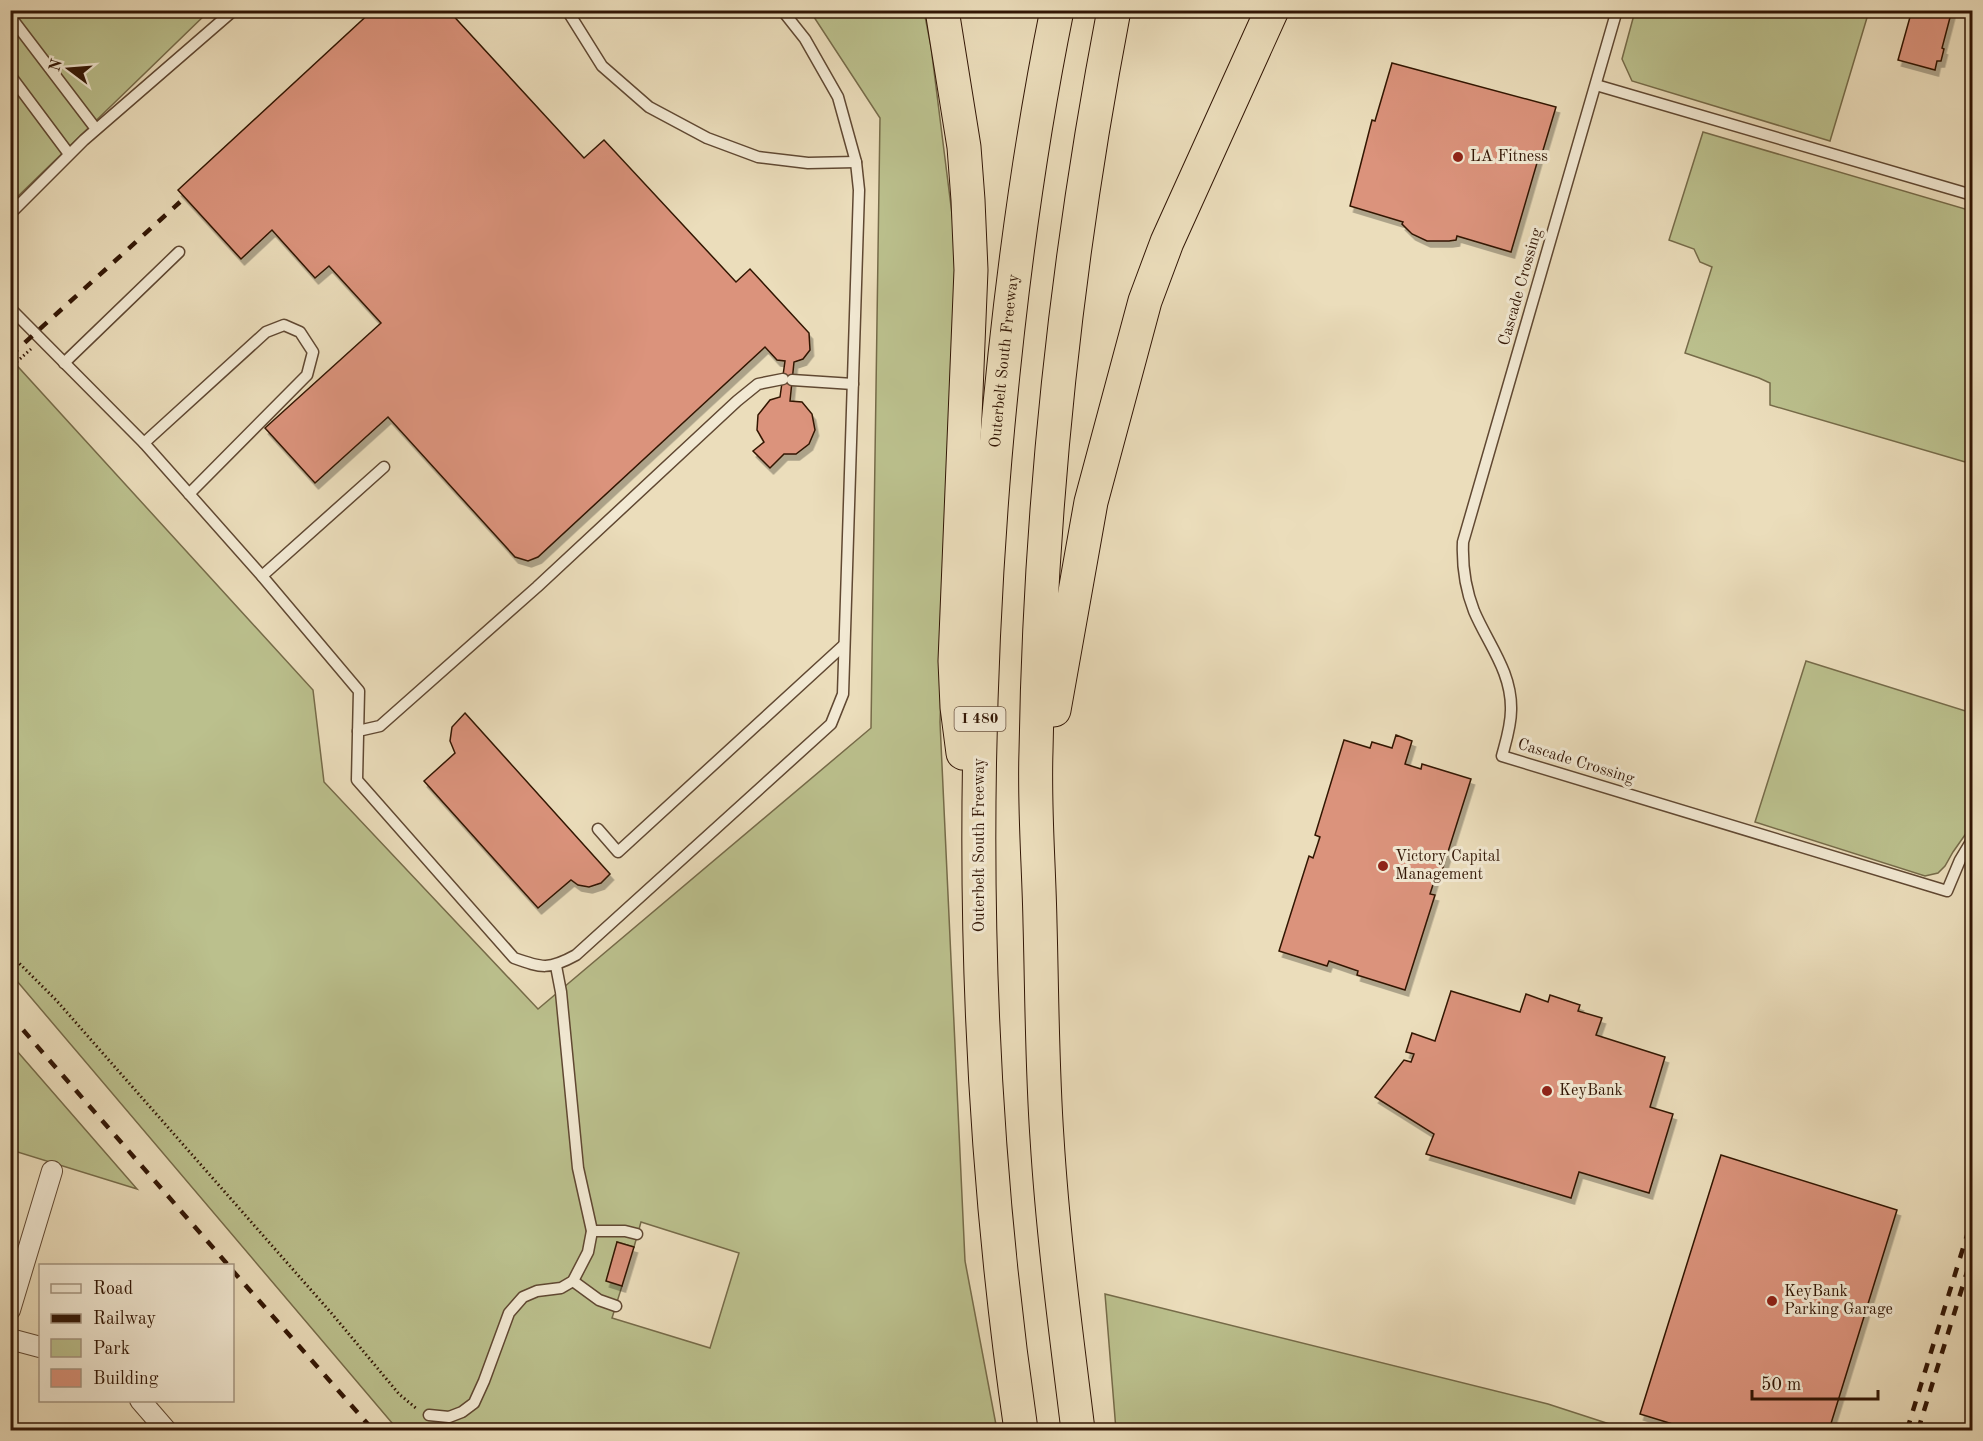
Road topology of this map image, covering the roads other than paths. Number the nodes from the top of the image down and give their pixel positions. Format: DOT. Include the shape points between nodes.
graph roads {
  1 [pos="234,10"];
  2 [pos="567,10"];
  3 [pos="782,10"];
  4 [pos="942,10"];
  5 [pos="1057,10"];
  6 [pos="1114,10"];
  7 [pos="1272,10"];
  8 [pos="1617,10"];
  9 [pos="10,16"];
  10 [pos="10,75"];
  11 [pos="1596,85"];
  12 [pos="96,129"];
  13 [pos="69,154"];
  14 [pos="856,162"];
  15 [pos="1972,195"];
  16 [pos="10,214"];
  17 [pos="179,252"];
  18 [pos="10,308"];
  19 [pos="64,363"];
  20 [pos="853,384"];
  21 [pos="144,443"];
  22 [pos="384,467"];
  23 [pos="189,494"];
  24 [pos="262,576"];
  25 [pos="844,645"];
  26 [pos="358,731"];
  27 [pos="1035,754"];
  28 [pos="598,829"];
  29 [pos="1972,840"];
  30 [pos="979,843"];
  31 [pos="556,966"];
  32 [pos="52,1171"];
  33 [pos="592,1231"];
  34 [pos="637,1234"];
  35 [pos="573,1281"];
  36 [pos="616,1306"];
  37 [pos="10,1310"];
  38 [pos="10,1338"];
  39 [pos="39,1347"];
  40 [pos="142,1402"];
  41 [pos="429,1415"];
  42 [pos="166,1431"];
  43 [pos="1021,1431"];
  44 [pos="1078,1431"];
  1 -- 12 [label="lane"];
  2 -- 14 [label="lane" via="602,66 649,106 707,138 758,157 808,164"];
  3 -- 14 [label="lane" via="805,39 838,97"];
  4 -- 30 [label="highway" via="964,147 968,200 969,346 955,661 960,739"];
  5 -- 30 [label="highway, Outerbelt South Freeway / I 480" via="1030,168 1003,373 984,609"];
  6 -- 27 [label="highway" via="1073,254 1061,357 1043,573"];
  7 -- 27 [label="highway" via="1167,242 1145,301 1091,502 1054,709"];
  8 -- 11 [label="lane, Cascade Crossing"];
  9 -- 12 [label="lane"];
  10 -- 13 [label="lane"];
  11 -- 15 [label="lane"];
  11 -- 29 [label="lane, Cascade Crossing" via="1463,542 1465,583 1474,611 1502,663 1508,685 1511,709 1502,756 1947,891"];
  12 -- 13 [label="lane"];
  13 -- 16 [label="lane"];
  14 -- 20 [label="lane" via="859,190"];
  17 -- 19 [label="lane"];
  18 -- 19 [label="lane"];
  19 -- 21 [label="lane"];
  20 -- 25 [label="lane"];
  20 -- 26 [label="lane" via="788,379 758,384 380,726"];
  21 -- 23 [label="lane"];
  21 -- 23 [label="lane" via="266,332 284,325 300,332 313,352 307,375"];
  22 -- 24 [label="lane"];
  23 -- 24 [label="lane"];
  24 -- 26 [label="lane" via="359,691"];
  25 -- 28 [label="lane" via="618,852"];
  25 -- 31 [label="lane" via="843,694 831,724 576,955"];
  26 -- 31 [label="lane" via="357,780 514,958 534,965"];
  27 -- 44 [label="highway" via="1047,1136 1059,1280"];
  30 -- 43 [label="highway, Outerbelt South Freeway / I 480" via="984,1035 994,1196"];
  31 -- 33 [label="lane" via="578,1168"];
  32 -- 37 [label="street"];
  33 -- 34 [label="lane"];
  33 -- 35 [label="lane" via="588,1251"];
  35 -- 36 [label="lane" via="599,1300"];
  35 -- 41 [label="lane" via="561,1288 523,1297 508,1313 474,1402 448,1417"];
  38 -- 39 [label="street"];
  40 -- 42 [label="street"];
}
